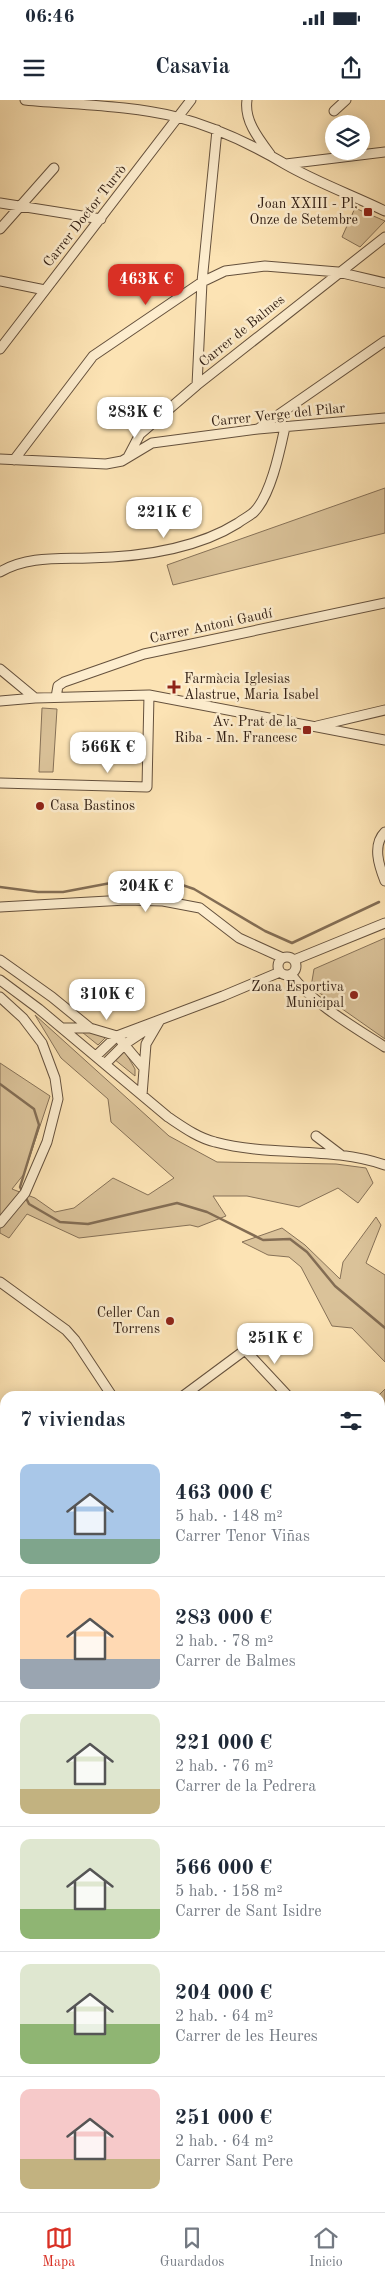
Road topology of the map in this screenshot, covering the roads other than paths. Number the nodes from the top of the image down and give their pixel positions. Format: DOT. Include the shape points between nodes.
graph roads {
  1 [pos="25,100"];
  2 [pos="191,100"];
  3 [pos="247,100"];
  4 [pos="346,100"];
  5 [pos="334,111"];
  6 [pos="178,118"];
  7 [pos="217,130"];
  8 [pos="385,152"];
  9 [pos="270,154"];
  10 [pos="285,164"];
  11 [pos="54,168"];
  12 [pos="0,203"];
  13 [pos="19,206"];
  14 [pos="385,211"];
  15 [pos="101,219"];
  16 [pos="0,229"];
  17 [pos="385,237"];
  18 [pos="338,272"];
  19 [pos="0,281"];
  20 [pos="202,282"];
  21 [pos="385,283"];
  22 [pos="45,290"];
  23 [pos="385,341"];
  24 [pos="0,349"];
  25 [pos="197,385"];
  26 [pos="385,418"];
  27 [pos="285,427"];
  28 [pos="258,429"];
  29 [pos="128,457"];
  30 [pos="0,459"];
  31 [pos="14,460"];
  32 [pos="0,572"];
  33 [pos="385,603"];
  34 [pos="0,669"];
  35 [pos="149,695"];
  36 [pos="56,697"];
  37 [pos="35,698"];
  38 [pos="0,701"];
  39 [pos="385,710"];
  40 [pos="312,727"];
  41 [pos="385,740"];
  42 [pos="0,783"];
  43 [pos="385,832"];
  44 [pos="385,881"];
  45 [pos="0,907"];
  46 [pos="385,923"];
  47 [pos="283,958"];
  48 [pos="0,960"];
  49 [pos="294,960"];
  50 [pos="280,972"];
  51 [pos="291,974"];
  52 [pos="0,980"];
  53 [pos="0,997"];
  54 [pos="160,1020"];
  55 [pos="62,1028"];
  56 [pos="90,1028"];
  57 [pos="117,1036"];
  58 [pos="125,1044"];
  59 [pos="385,1047"];
  60 [pos="96,1056"];
  61 [pos="105,1064"];
  62 [pos="143,1067"];
  63 [pos="142,1095"];
  64 [pos="316,1136"];
  65 [pos="342,1155"];
  66 [pos="385,1165"];
  67 [pos="0,1223"];
  68 [pos="0,1282"];
  69 [pos="109,1391"];
  70 [pos="190,1391"];
  71 [pos="283,1391"];
  1 -- 6 [label="street" via="151,112"];
  2 -- 6 [label="street, Carrer Doctor Turrò"];
  3 -- 9 [label="street" via="254,133"];
  4 -- 5 [label="street"];
  6 -- 7 [label="street"];
  6 -- 15 [label="street, Carrer Doctor Turrò"];
  7 -- 9 [label="street"];
  7 -- 20 [label="street"];
  8 -- 10 [label="street"];
  9 -- 10 [label="street"];
  10 -- 14 [label="street"];
  11 -- 13 [label="street"];
  12 -- 13 [label="street"];
  13 -- 15 [label="street"];
  13 -- 16 [label="street"];
  15 -- 22 [label="street, Carrer Doctor Turrò"];
  17 -- 18 [label="street, Carrer de Balmes"];
  18 -- 20 [label="street" via="265,266 225,271"];
  18 -- 21 [label="street"];
  18 -- 25 [label="street, Carrer de Balmes"];
  19 -- 22 [label="street"];
  20 -- 25 [label="street"];
  20 -- 31 [label="street" via="93,356"];
  22 -- 24 [label="street, Carrer Doctor Turrò"];
  23 -- 28 [label="street"];
  25 -- 29 [label="street, Carrer de Balmes" via="140,434"];
  26 -- 27 [label="street, Carrer Verge del Pilar"];
  27 -- 28 [label="street, Carrer Verge del Pilar"];
  27 -- 32 [label="street" via="274,477 255,512 219,535 166,551 26,561"];
  28 -- 29 [label="street, Carrer Verge del Pilar" via="152,443"];
  29 -- 31 [label="street, Carrer Verge del Pilar" via="106,464"];
  30 -- 31 [label="street, Carrer Verge del Pilar"];
  33 -- 36 [label="street, Carrer Antoni Gaudí" via="144,654 64,682 58,686"];
  34 -- 37 [label="street"];
  35 -- 36 [label="street"];
  35 -- 40 [label="street"];
  35 -- 42 [label="street" via="147,787"];
  36 -- 37 [label="street"];
  37 -- 38 [label="street"];
  39 -- 40 [label="street"];
  40 -- 41 [label="street"];
  43 -- 44 [label="street" via="380,837 378,863"];
  45 -- 47 [label="street" via="126,900 200,908 239,938"];
  46 -- 49 [label="street"];
  47 -- 49 [label="street"];
  47 -- 50 [label="street" via="278,964"];
  48 -- 56 [label="street"];
  49 -- 51 [label="street" via="296,968"];
  50 -- 51 [label="street"];
  50 -- 54 [label="street"];
  51 -- 59 [label="street" via="297,984"];
  52 -- 55 [label="street"];
  53 -- 67 [label="street" via="24,1018 42,1043 58,1092 49,1136 23,1196"];
  54 -- 57 [label="street"];
  54 -- 58 [label="street"];
  54 -- 62 [label="street" via="146,1044"];
  55 -- 56 [label="street"];
  55 -- 60 [label="street"];
  56 -- 57 [label="street"];
  57 -- 58 [label="street"];
  57 -- 60 [label="street"];
  58 -- 61 [label="street"];
  58 -- 62 [label="street"];
  60 -- 61 [label="street"];
  61 -- 63 [label="street"];
  62 -- 63 [label="street"];
  63 -- 65 [label="street" via="189,1132 214,1142 256,1150"];
  64 -- 65 [label="street"];
  65 -- 66 [label="street"];
  68 -- 69 [label="street" via="76,1340"];
  70 -- 71 [label="street" via="245,1350"];
}
